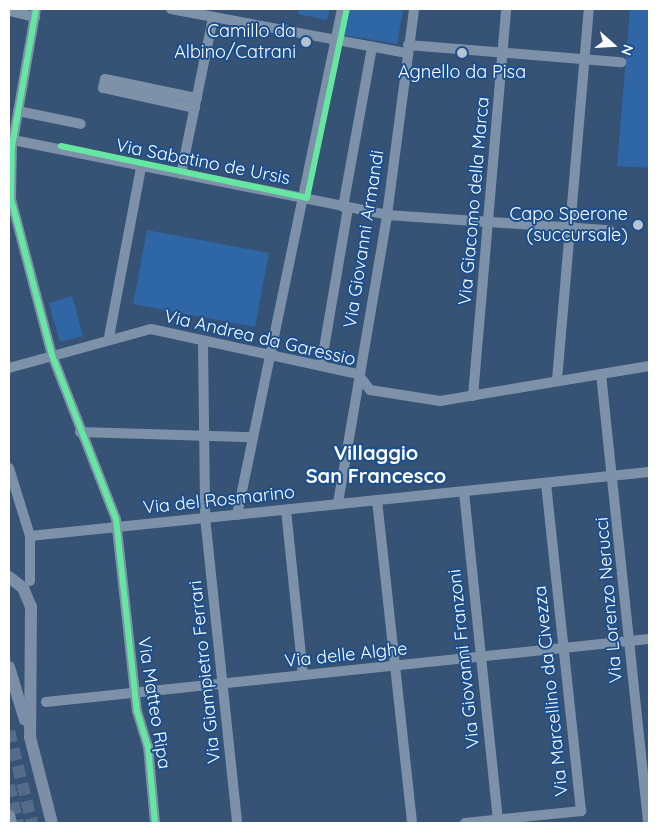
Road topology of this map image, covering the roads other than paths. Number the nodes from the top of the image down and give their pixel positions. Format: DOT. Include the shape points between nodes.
graph roads {
  1 [pos="173,9"];
  2 [pos="342,9"];
  3 [pos="414,9"];
  4 [pos="506,9"];
  5 [pos="589,9"];
  6 [pos="9,11"];
  7 [pos="36,13"];
  8 [pos="213,18"];
  9 [pos="336,40"];
  10 [pos="372,47"];
  11 [pos="407,49"];
  12 [pos="503,52"];
  13 [pos="585,59"];
  14 [pos="622,62"];
  15 [pos="196,103"];
  16 [pos="18,111"];
  17 [pos="81,124"];
  18 [pos="13,140"];
  19 [pos="141,167"];
  20 [pos="181,174"];
  21 [pos="301,199"];
  22 [pos="10,204"];
  23 [pos="345,208"];
  24 [pos="387,215"];
  25 [pos="488,221"];
  26 [pos="569,228"];
  27 [pos="609,230"];
  28 [pos="109,337"];
  29 [pos="203,341"];
  30 [pos="270,354"];
  31 [pos="52,355"];
  32 [pos="321,366"];
  33 [pos="649,366"];
  34 [pos="9,368"];
  35 [pos="358,374"];
  36 [pos="601,374"];
  37 [pos="557,380"];
  38 [pos="473,396"];
  39 [pos="80,432"];
  40 [pos="204,436"];
  41 [pos="253,437"];
  42 [pos="9,468"];
  43 [pos="649,472"];
  44 [pos="614,476"];
  45 [pos="546,484"];
  46 [pos="464,492"];
  47 [pos="377,500"];
  48 [pos="338,503"];
  49 [pos="286,510"];
  50 [pos="237,515"];
  51 [pos="206,517"];
  52 [pos="117,528"];
  53 [pos="30,536"];
  54 [pos="9,577"];
  55 [pos="30,580"];
  56 [pos="649,639"];
  57 [pos="629,641"];
  58 [pos="563,648"];
  59 [pos="479,657"];
  60 [pos="9,667"];
  61 [pos="394,667"];
  62 [pos="303,675"];
  63 [pos="222,684"];
  64 [pos="134,692"];
  65 [pos="46,702"];
  66 [pos="30,737"];
  67 [pos="9,816"];
  68 [pos="497,821"];
  69 [pos="11,823"];
  70 [pos="52,823"];
  71 [pos="155,823"];
  72 [pos="237,823"];
  73 [pos="412,823"];
  74 [pos="465,823"];
  75 [pos="648,823"];
  1 -- 8 [label="street"];
  2 -- 9 [label="street"];
  3 -- 11 [label="street, Via Giovanni Armandi"];
  4 -- 12 [label="street, Via Giacomo della Marca"];
  5 -- 13 [label="street"];
  6 -- 7 [label="street"];
  7 -- 16 [label="street, Via Matteo Ripa"];
  8 -- 9 [label="street"];
  8 -- 15 [label="street"];
  9 -- 10 [label="street"];
  9 -- 21 [label="street"];
  10 -- 11 [label="street"];
  10 -- 23 [label="street"];
  11 -- 12 [label="street"];
  11 -- 24 [label="street, Via Giovanni Armandi"];
  12 -- 13 [label="street"];
  12 -- 25 [label="street, Via Giacomo della Marca"];
  13 -- 14 [label="street"];
  13 -- 26 [label="street"];
  15 -- 15 [label="street" via="105,79 103,88"];
  15 -- 20 [label="street"];
  16 -- 17 [label="street"];
  16 -- 18 [label="street, Via Matteo Ripa"];
  18 -- 19 [label="street, Via Sabatino de Ursis"];
  18 -- 22 [label="street, Via Matteo Ripa"];
  19 -- 20 [label="street, Via Sabatino de Ursis"];
  19 -- 28 [label="street"];
  20 -- 21 [label="street, Via Sabatino de Ursis"];
  21 -- 23 [label="street, Via Sabatino de Ursis"];
  21 -- 30 [label="street"];
  22 -- 31 [label="street, Via Matteo Ripa"];
  23 -- 24 [label="street, Via Sabatino de Ursis"];
  23 -- 32 [label="street"];
  24 -- 25 [label="street, Via Sabatino de Ursis"];
  24 -- 35 [label="street, Via Giovanni Armandi"];
  25 -- 26 [label="street, Via Sabatino de Ursis"];
  25 -- 38 [label="street, Via Giacomo della Marca"];
  26 -- 27 [label="street, Via Sabatino de Ursis"];
  26 -- 37 [label="street"];
  28 -- 29 [label="street, Via Andrea da Garessio" via="151,329"];
  28 -- 31 [label="street, Via Andrea da Garessio"];
  29 -- 30 [label="street, Via Andrea da Garessio"];
  29 -- 40 [label="street, Via Giampietro Ferrari"];
  30 -- 32 [label="street, Via Andrea da Garessio"];
  30 -- 41 [label="street"];
  31 -- 34 [label="street, Via Andrea da Garessio"];
  31 -- 39 [label="street, Via Matteo Ripa"];
  32 -- 35 [label="street, Via Andrea da Garessio"];
  33 -- 36 [label="street, Via Andrea da Garessio"];
  35 -- 38 [label="street, Via Andrea da Garessio" via="370,390 440,401"];
  35 -- 48 [label="street, Via Giovanni Armandi"];
  36 -- 37 [label="street, Via Andrea da Garessio"];
  36 -- 44 [label="street, Via Lorenzo Nerucci"];
  37 -- 38 [label="street, Via Andrea da Garessio"];
  39 -- 40 [label="street"];
  39 -- 52 [label="street, Via Matteo Ripa"];
  40 -- 41 [label="street"];
  40 -- 51 [label="street, Via Giampietro Ferrari"];
  41 -- 50 [label="street"];
  42 -- 53 [label="street"];
  43 -- 44 [label="street, Via del Rosmarino"];
  44 -- 45 [label="street, Via del Rosmarino"];
  44 -- 57 [label="street, Via Lorenzo Nerucci"];
  45 -- 46 [label="street, Via del Rosmarino"];
  45 -- 58 [label="street, Via Marcellino da Civezza"];
  46 -- 47 [label="street, Via del Rosmarino"];
  46 -- 59 [label="street, Via Giovanni Franzoni"];
  47 -- 48 [label="street, Via del Rosmarino"];
  47 -- 61 [label="street"];
  48 -- 49 [label="street, Via del Rosmarino"];
  49 -- 50 [label="street, Via del Rosmarino"];
  49 -- 62 [label="street"];
  50 -- 51 [label="street, Via del Rosmarino"];
  51 -- 52 [label="street, Via del Rosmarino"];
  51 -- 63 [label="street, Via Giampietro Ferrari"];
  52 -- 53 [label="street, Via del Rosmarino"];
  52 -- 64 [label="street, Via Matteo Ripa"];
  53 -- 55 [label="street"];
  54 -- 66 [label="main road" via="25,591 31,607"];
  56 -- 57 [label="street, Via delle Alghe"];
  57 -- 58 [label="street, Via delle Alghe"];
  57 -- 75 [label="street, Via Lorenzo Nerucci"];
  58 -- 59 [label="street, Via delle Alghe"];
  58 -- 68 [label="street, Via Marcellino da Civezza" via="581,811"];
  59 -- 61 [label="street, Via delle Alghe"];
  59 -- 68 [label="street, Via Giovanni Franzoni"];
  60 -- 66 [label="main road"];
  61 -- 62 [label="street, Via delle Alghe"];
  61 -- 73 [label="street"];
  62 -- 63 [label="street, Via delle Alghe"];
  63 -- 64 [label="street, Via delle Alghe"];
  63 -- 72 [label="street, Via Giampietro Ferrari"];
  64 -- 65 [label="street, Via delle Alghe"];
  64 -- 71 [label="street, Via Matteo Ripa" via="148,746"];
  66 -- 70 [label="main road"];
  67 -- 69 [label="main road"];
  68 -- 74 [label="street"];
}
